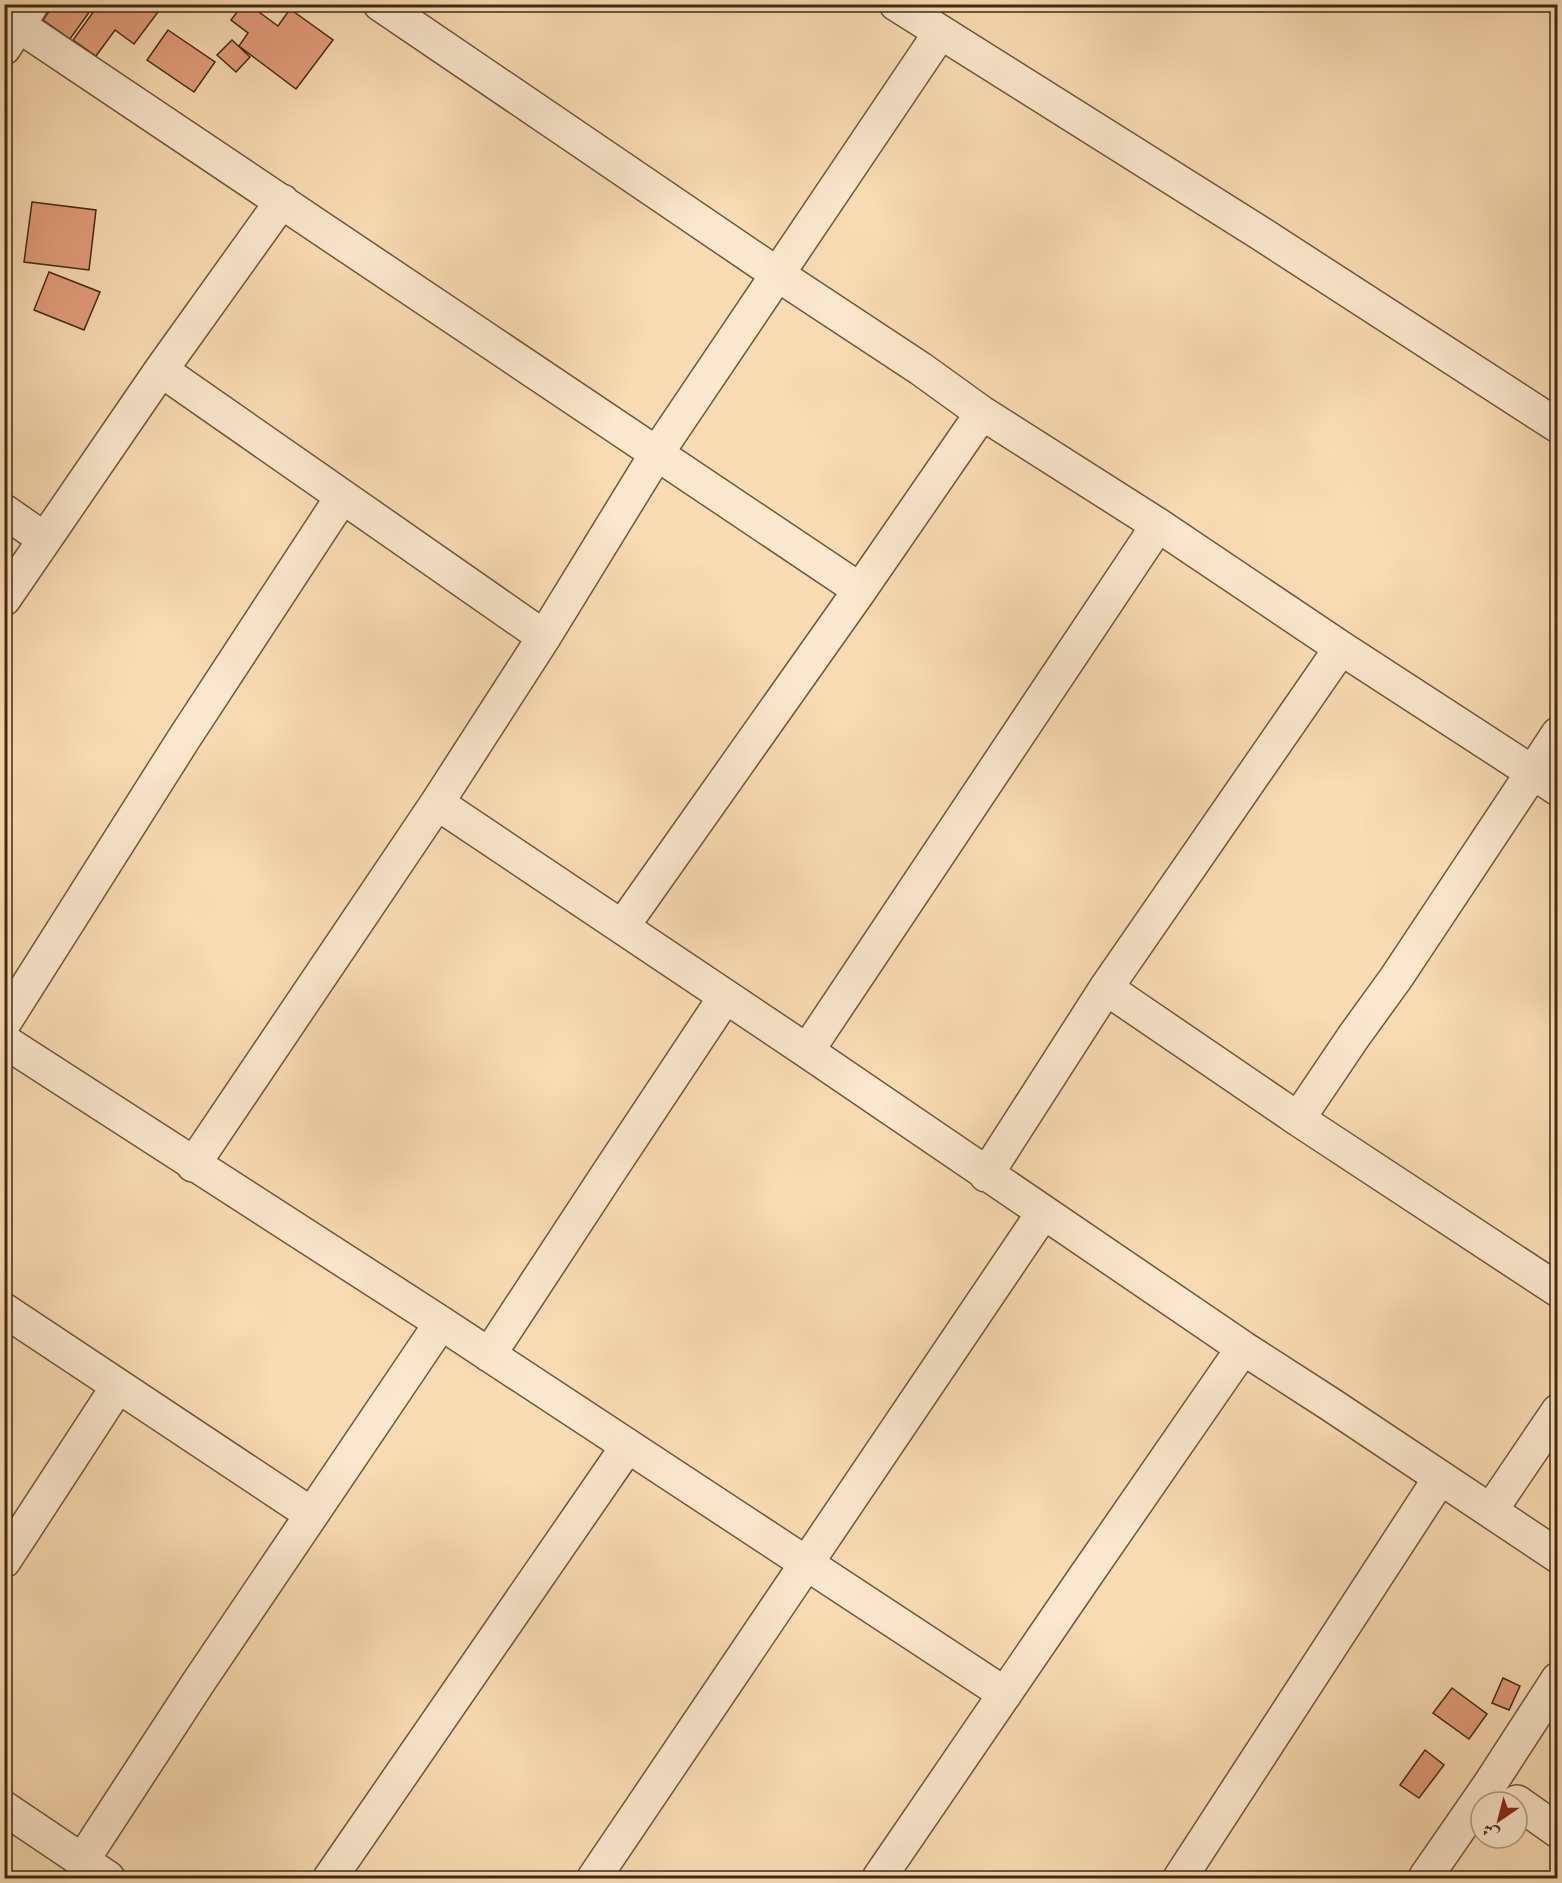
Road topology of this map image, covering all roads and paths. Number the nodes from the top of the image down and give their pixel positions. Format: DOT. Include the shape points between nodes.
graph roads {
  1 [pos="380,4"];
  2 [pos="896,4"];
  3 [pos="18,26"];
  4 [pos="940,33"];
  5 [pos="282,201"];
  6 [pos="777,274"];
  7 [pos="161,370"];
  8 [pos="982,413"];
  9 [pos="1557,426"];
  10 [pos="657,453"];
  11 [pos="342,497"];
  12 [pos="4,511"];
  13 [pos="1158,525"];
  14 [pos="44,538"];
  15 [pos="860,590"];
  16 [pos="4,599"];
  17 [pos="544,637"];
  18 [pos="1341,648"];
  19 [pos="1557,734"];
  20 [pos="1545,780"];
  21 [pos="437,803"];
  22 [pos="622,927"];
  23 [pos="1106,988"];
  24 [pos="725,997"];
  25 [pos="4,1023"];
  26 [pos="4,1041"];
  27 [pos="807,1051"];
  28 [pos="1298,1119"];
  29 [pos="193,1165"];
  30 [pos="986,1174"];
  31 [pos="1043,1213"];
  32 [pos="1557,1290"];
  33 [pos="4,1310"];
  34 [pos="441,1323"];
  35 [pos="1243,1348"];
  36 [pos="489,1355"];
  37 [pos="118,1386"];
  38 [pos="1557,1411"];
  39 [pos="627,1447"];
  40 [pos="1440,1478"];
  41 [pos="1491,1510"];
  42 [pos="311,1514"];
  43 [pos="1557,1556"];
  44 [pos="4,1561"];
  45 [pos="807,1564"];
  46 [pos="1557,1679"];
  47 [pos="1005,1694"];
  48 [pos="1511,1790"];
  49 [pos="4,1808"];
  50 [pos="1529,1811"];
  51 [pos="1557,1831"];
  52 [pos="1469,1835"];
  53 [pos="95,1870"];
  54 [pos="330,1878"];
  55 [pos="594,1878"];
  56 [pos="880,1878"];
  57 [pos="1180,1878"];
  58 [pos="1425,1878"];
  1 -- 6 [label="street"];
  2 -- 4 [label="street"];
  3 -- 5 [label="street"];
  4 -- 6 [label="street"];
  4 -- 9 [label="street" via="1260,233"];
  5 -- 7 [label="street"];
  5 -- 10 [label="street"];
  6 -- 8 [label="street"];
  6 -- 10 [label="street"];
  7 -- 11 [label="street"];
  7 -- 14 [label="street"];
  8 -- 13 [label="street"];
  8 -- 15 [label="street"];
  10 -- 15 [label="street"];
  10 -- 17 [label="street"];
  11 -- 17 [label="street"];
  11 -- 25 [label="street"];
  12 -- 14 [label="street"];
  13 -- 18 [label="street"];
  13 -- 27 [label="street"];
  14 -- 16 [label="street"];
  15 -- 22 [label="street"];
  17 -- 21 [label="street"];
  18 -- 20 [label="street"];
  18 -- 23 [label="street"];
  19 -- 20 [label="street"];
  20 -- 28 [label="street" via="1396,978"];
  21 -- 22 [label="street"];
  21 -- 29 [label="street"];
  22 -- 24 [label="street"];
  23 -- 28 [label="street"];
  23 -- 30 [label="street"];
  24 -- 27 [label="street"];
  24 -- 36 [label="street"];
  26 -- 29 [label="street"];
  27 -- 30 [label="street"];
  28 -- 32 [label="street"];
  29 -- 34 [label="street"];
  30 -- 31 [label="street"];
  31 -- 35 [label="street"];
  31 -- 45 [label="street"];
  33 -- 37 [label="street"];
  34 -- 36 [label="street"];
  34 -- 42 [label="street"];
  35 -- 40 [label="street"];
  35 -- 47 [label="street"];
  36 -- 39 [label="street"];
  37 -- 42 [label="street"];
  37 -- 44 [label="street"];
  38 -- 41 [label="street"];
  39 -- 45 [label="street"];
  39 -- 54 [label="street"];
  40 -- 41 [label="street"];
  40 -- 57 [label="street"];
  41 -- 43 [label="street"];
  42 -- 53 [label="street"];
  45 -- 47 [label="street"];
  45 -- 55 [label="street"];
  46 -- 48 [label="street"];
  47 -- 56 [label="street"];
  49 -- 53 [label="street"];
  50 -- 51 [label="street"];
  52 -- 58 [label="street"];
}
